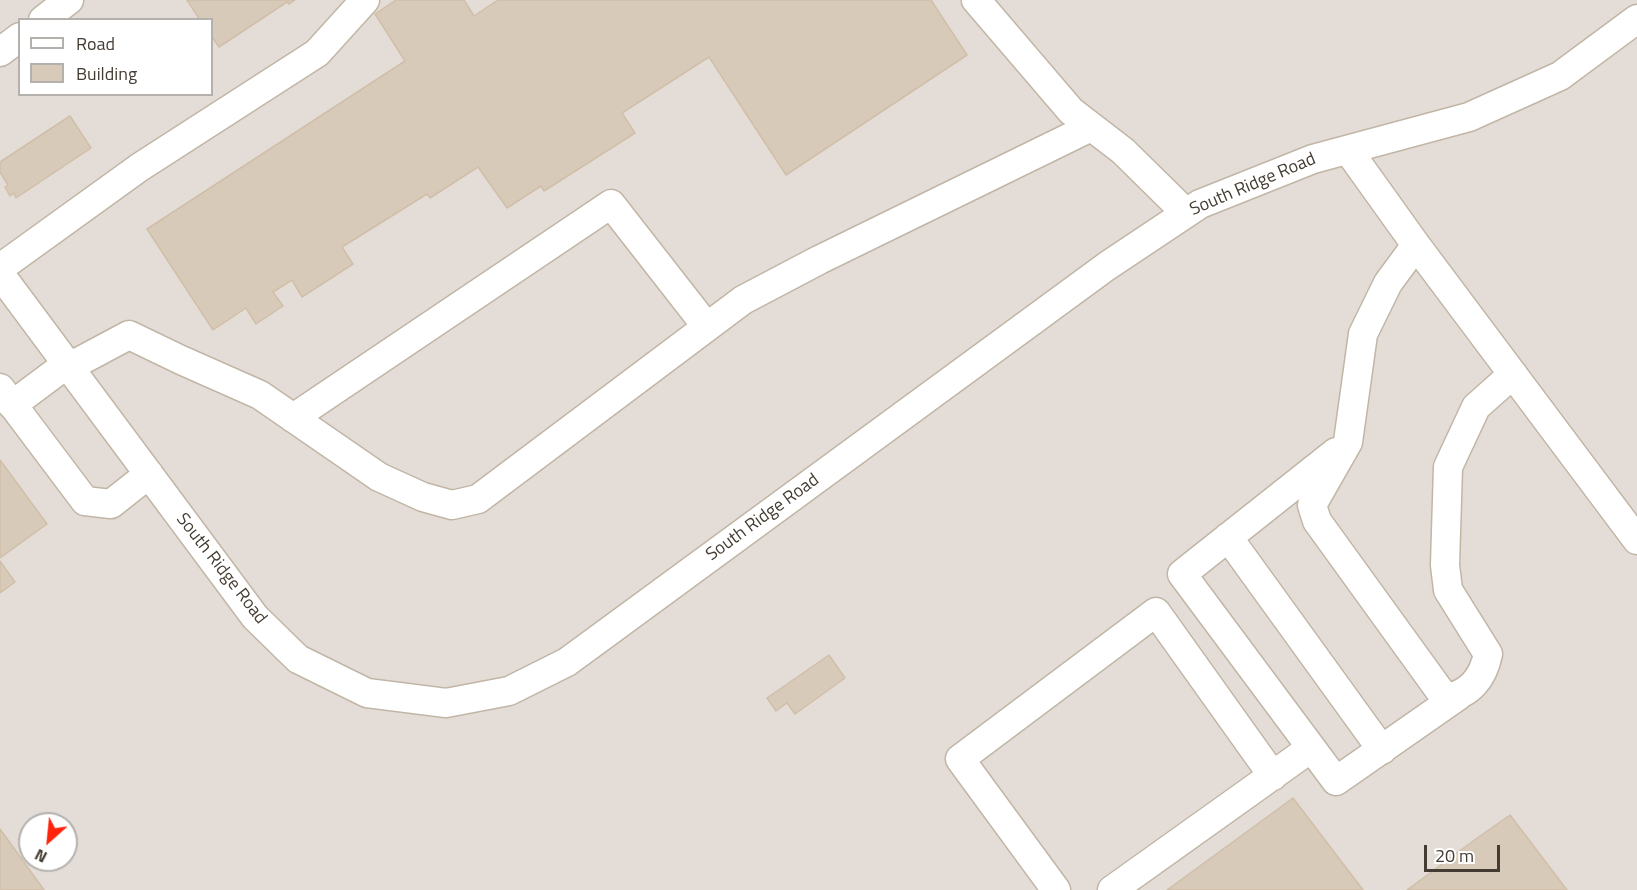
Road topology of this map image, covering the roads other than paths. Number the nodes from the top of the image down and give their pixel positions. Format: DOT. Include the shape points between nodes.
graph roads {
  1 [pos="365,0"];
  2 [pos="976,0"];
  3 [pos="1637,19"];
  4 [pos="18,39"];
  5 [pos="0,52"];
  6 [pos="1091,127"];
  7 [pos="1348,150"];
  8 [pos="1186,213"];
  9 [pos="1416,245"];
  10 [pos="0,268"];
  11 [pos="0,274"];
  12 [pos="707,327"];
  13 [pos="68,365"];
  14 [pos="1513,374"];
  15 [pos="6,397"];
  16 [pos="293,418"];
  17 [pos="1348,442"];
  18 [pos="149,474"];
  19 [pos="1228,537"];
  20 [pos="1637,540"];
  21 [pos="1458,696"];
  22 [pos="1311,748"];
  23 [pos="1382,750"];
  24 [pos="1274,776"];
  25 [pos="1056,890"];
  26 [pos="1112,890"];
  1 -- 10 [label="street" via="317,54 140,167"];
  2 -- 6 [label="street" via="1071,111"];
  3 -- 7 [label="street, South Ridge Road" via="1560,76 1469,117"];
  4 -- 5 [label="street"];
  6 -- 8 [label="street" via="1123,151"];
  6 -- 12 [label="street" via="819,260 743,300"];
  7 -- 8 [label="street, South Ridge Road" via="1313,159"];
  7 -- 9 [label="street"];
  8 -- 18 [label="street, South Ridge Road" via="1107,266 567,662 509,691 446,703 367,693 298,659 255,617"];
  9 -- 14 [label="street"];
  9 -- 17 [label="street" via="1388,283 1363,334"];
  11 -- 13 [label="street, South Ridge Road"];
  12 -- 16 [label="street" via="478,499 452,505 379,477"];
  12 -- 16 [label="street" via="611,204"];
  13 -- 15 [label="street"];
  13 -- 16 [label="street" via="129,335 260,395"];
  13 -- 18 [label="street, South Ridge Road"];
  14 -- 20 [label="street"];
  14 -- 21 [label="street" via="1476,407 1448,466 1448,590 1488,654 1477,682"];
  15 -- 18 [label="street" via="86,501 111,504"];
  17 -- 19 [label="street"];
  17 -- 21 [label="street" via="1312,505 1317,521 1445,698"];
  19 -- 22 [label="street" via="1182,574"];
  19 -- 23 [label="street"];
  21 -- 23 [label="street"];
  22 -- 23 [label="street" via="1336,781"];
  22 -- 24 [label="street"];
  24 -- 25 [label="street" via="1156,612 960,759"];
  24 -- 26 [label="street"];
}
